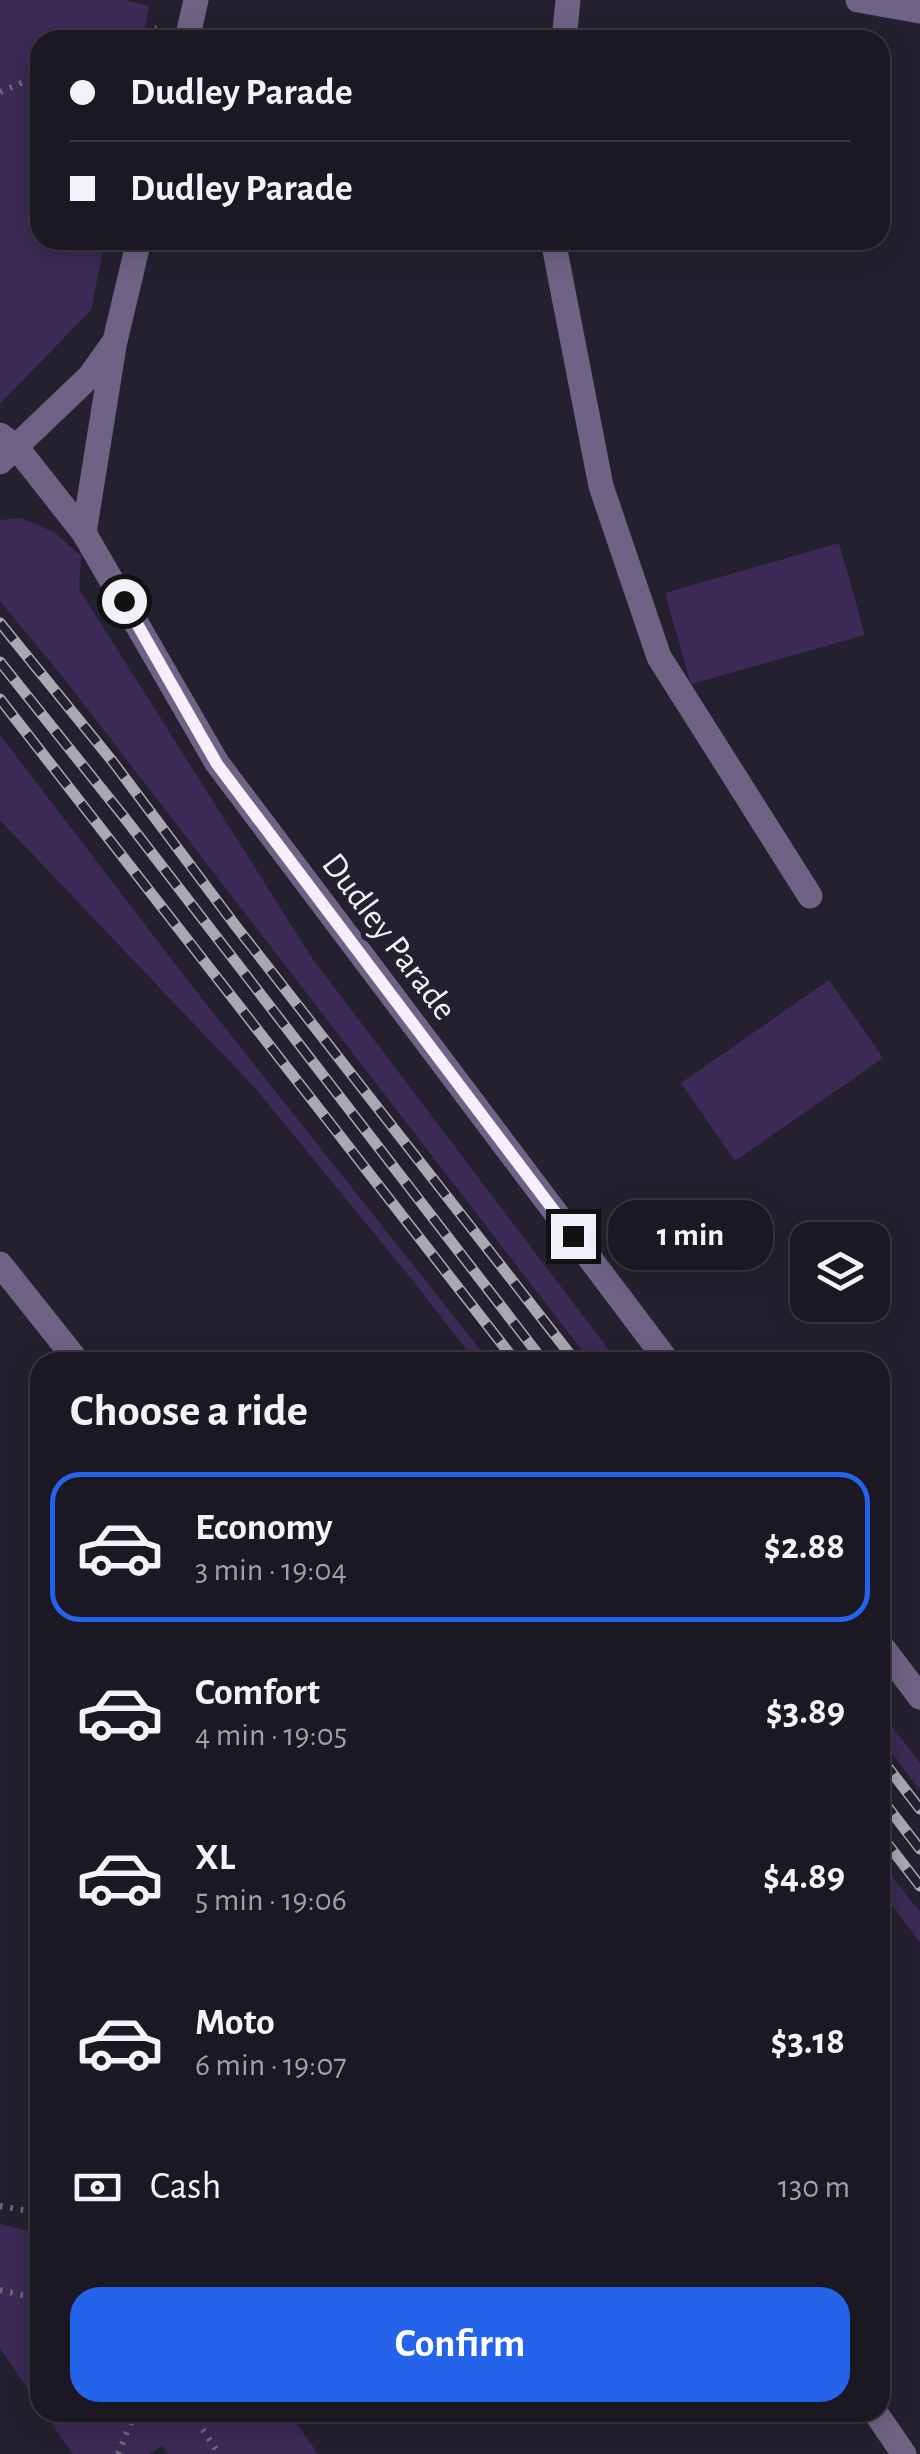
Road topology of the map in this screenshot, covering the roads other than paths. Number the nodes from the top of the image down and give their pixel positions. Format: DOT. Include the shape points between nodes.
graph roads {
  1 [pos="196,0"];
  2 [pos="568,0"];
  3 [pos="858,0"];
  4 [pos="920,11"];
  5 [pos="189,30"];
  6 [pos="565,30"];
  7 [pos="137,250"];
  8 [pos="555,250"];
  9 [pos="115,341"];
  10 [pos="6,448"];
  11 [pos="84,533"];
  12 [pos="810,896"];
  13 [pos="0,1264"];
  14 [pos="70,1352"];
  15 [pos="660,1352"];
  16 [pos="890,1657"];
  17 [pos="920,1697"];
  18 [pos="882,2422"];
  19 [pos="904,2454"];
  1 -- 5 [label="street"];
  2 -- 6 [label="street"];
  3 -- 4 [label="street"];
  7 -- 9 [label="street"];
  8 -- 12 [label="street" via="601,486 659,658"];
  9 -- 10 [label="street" via="90,376"];
  9 -- 11 [label="street"];
  10 -- 11 [label="street, Dudley Parade"];
  11 -- 15 [label="street, Dudley Parade" via="217,764"];
  13 -- 14 [label="street"];
  16 -- 17 [label="street"];
  18 -- 19 [label="street"];
}
